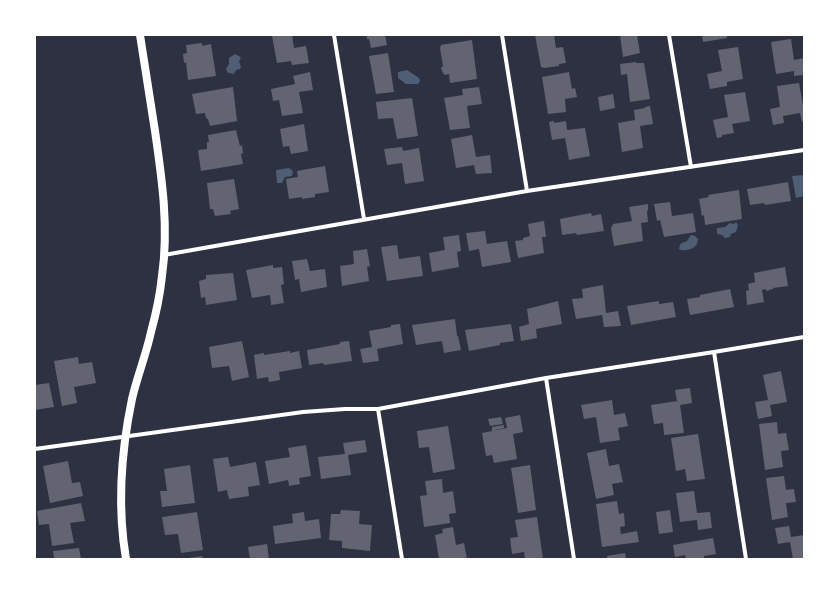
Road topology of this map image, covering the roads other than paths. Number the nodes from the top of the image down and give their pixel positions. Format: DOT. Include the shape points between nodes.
graph roads {
  1 [pos="140,35"];
  2 [pos="334,35"];
  3 [pos="502,35"];
  4 [pos="669,35"];
  5 [pos="804,150"];
  6 [pos="691,167"];
  7 [pos="527,191"];
  8 [pos="364,219"];
  9 [pos="164,255"];
  10 [pos="804,337"];
  11 [pos="714,352"];
  12 [pos="546,378"];
  13 [pos="378,409"];
  14 [pos="126,437"];
  15 [pos="35,449"];
  16 [pos="126,559"];
  17 [pos="402,559"];
  18 [pos="574,559"];
  19 [pos="746,559"];
  1 -- 9 [label="main road" via="163,182"];
  2 -- 8 [label="street"];
  3 -- 7 [label="street"];
  4 -- 6 [label="street"];
  5 -- 6 [label="street"];
  6 -- 7 [label="street"];
  7 -- 8 [label="street"];
  8 -- 9 [label="street"];
  9 -- 14 [label="main road" via="153,325 132,399"];
  10 -- 11 [label="street"];
  11 -- 12 [label="street"];
  11 -- 19 [label="street"];
  12 -- 13 [label="street"];
  12 -- 18 [label="street"];
  13 -- 14 [label="street" via="303,412"];
  13 -- 17 [label="street"];
  14 -- 15 [label="street"];
  14 -- 16 [label="main road" via="121,486 122,536"];
}
